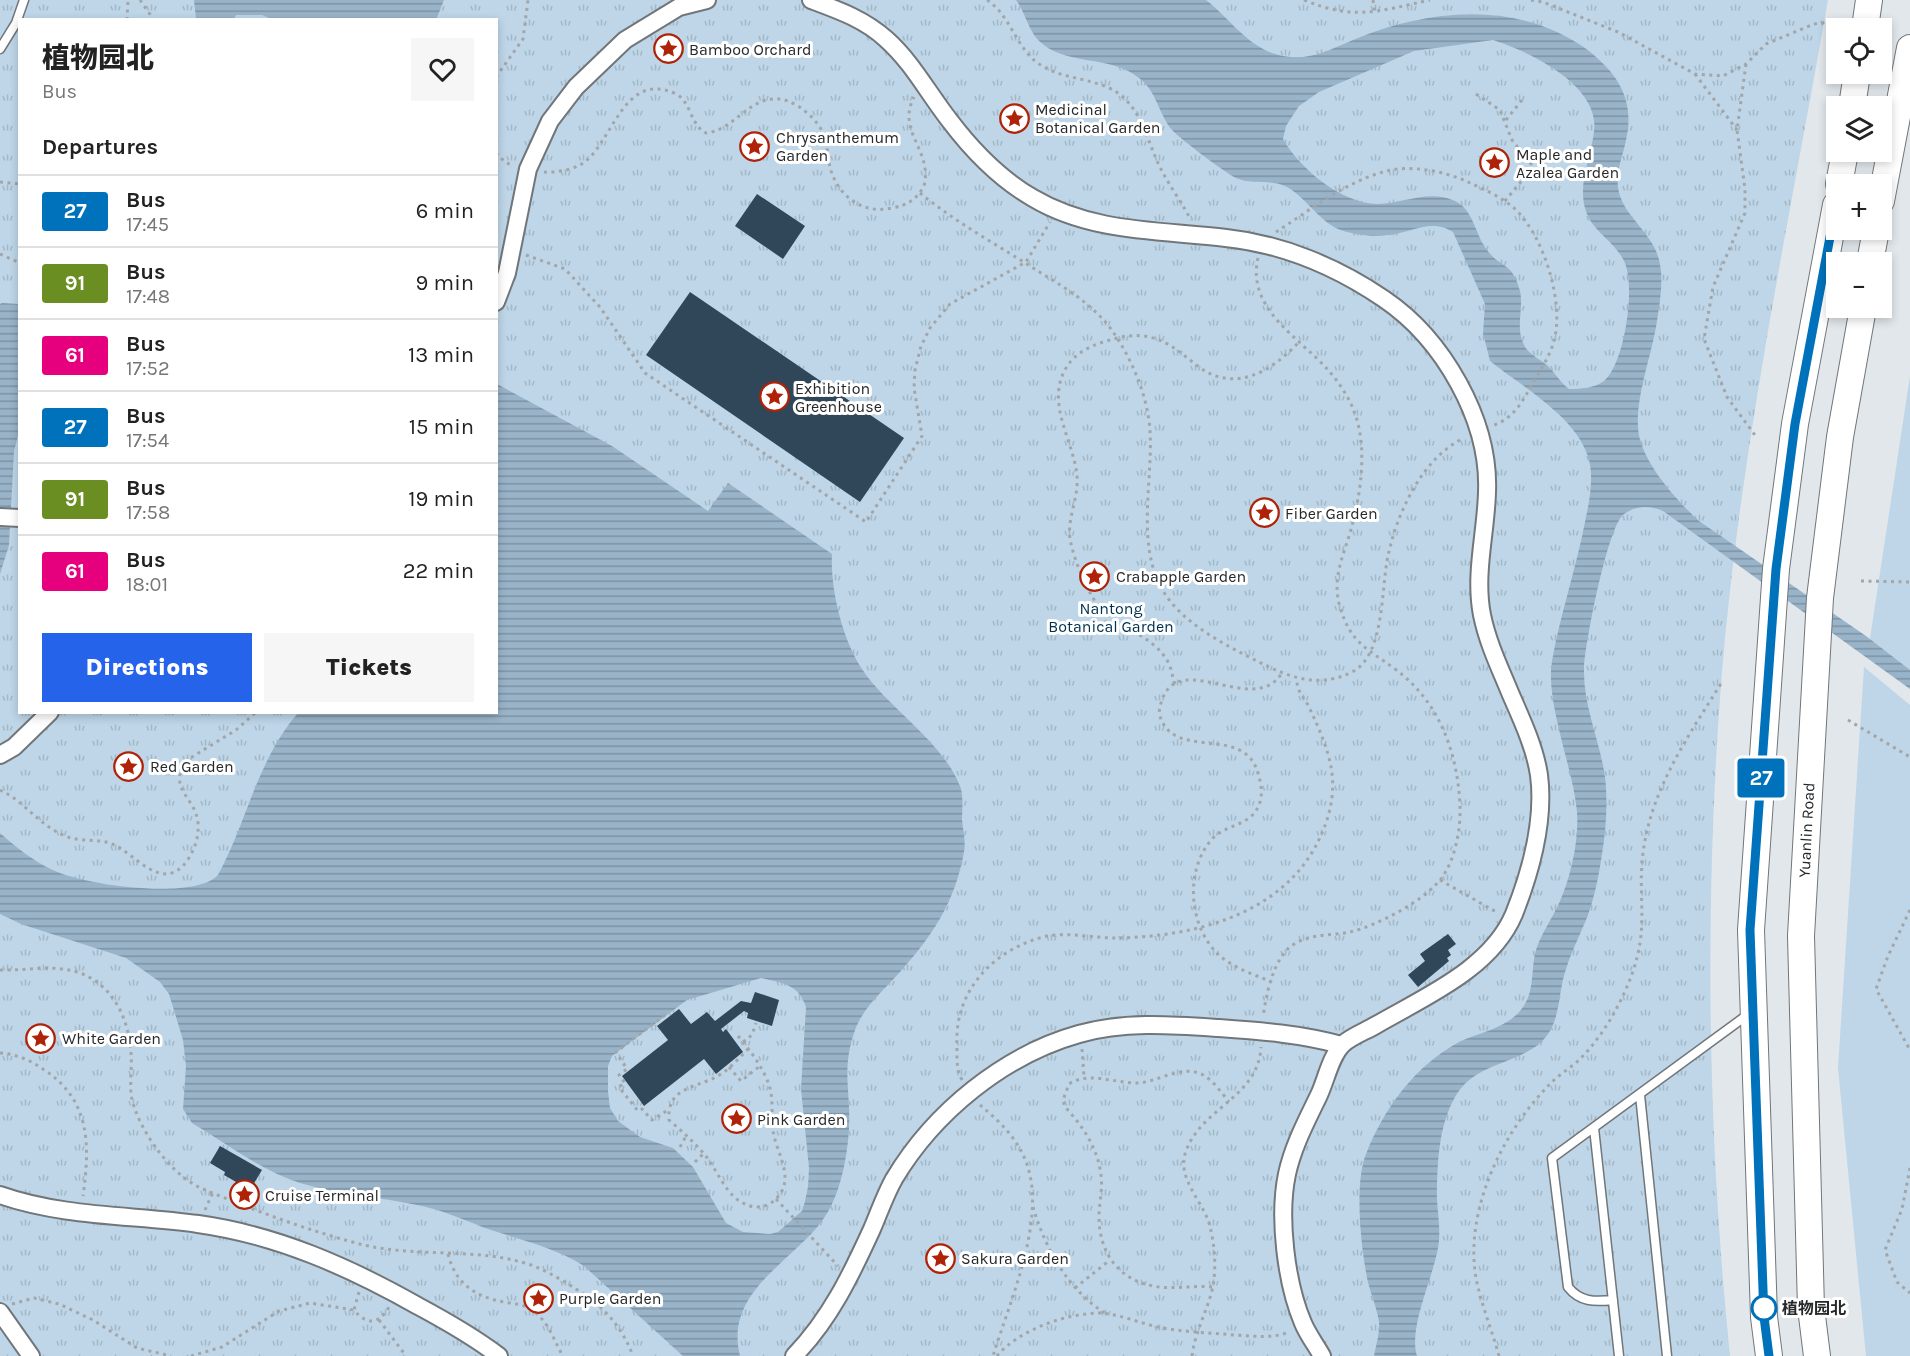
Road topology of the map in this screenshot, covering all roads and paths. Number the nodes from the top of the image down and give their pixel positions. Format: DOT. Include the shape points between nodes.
graph roads {
  1 [pos="24,0"];
  2 [pos="128,0"];
  3 [pos="140,0"];
  4 [pos="528,0"];
  5 [pos="707,0"];
  6 [pos="811,0"];
  7 [pos="987,0"];
  8 [pos="1304,0"];
  9 [pos="1373,0"];
  10 [pos="1430,0"];
  11 [pos="1531,0"];
  12 [pos="1869,0"];
  13 [pos="678,3"];
  14 [pos="1375,13"];
  15 [pos="128,18"];
  16 [pos="153,18"];
  17 [pos="1866,18"];
  18 [pos="1826,22"];
  19 [pos="1910,48"];
  20 [pos="0,49"];
  21 [pos="1746,64"];
  22 [pos="498,74"];
  23 [pos="1695,74"];
  24 [pos="923,83"];
  25 [pos="1476,94"];
  26 [pos="1522,100"];
  27 [pos="1506,120"];
  28 [pos="1737,130"];
  29 [pos="498,155"];
  30 [pos="528,168"];
  31 [pos="1886,174"];
  32 [pos="0,182"];
  33 [pos="18,184"];
  34 [pos="920,193"];
  35 [pos="1504,202"];
  36 [pos="1057,210"];
  37 [pos="1193,234"];
  38 [pos="1829,240"];
  39 [pos="1263,244"];
  40 [pos="511,248"];
  41 [pos="0,254"];
  42 [pos="18,262"];
  43 [pos="1026,262"];
  44 [pos="498,297"];
  45 [pos="1861,318"];
  46 [pos="1116,338"];
  47 [pos="1298,343"];
  48 [pos="1478,432"];
  49 [pos="1757,438"];
  50 [pos="0,517"];
  51 [pos="18,518"];
  52 [pos="1861,580"];
  53 [pos="1910,582"];
  54 [pos="1369,652"];
  55 [pos="1282,673"];
  56 [pos="1297,678"];
  57 [pos="1722,682"];
  58 [pos="1175,684"];
  59 [pos="48,714"];
  60 [pos="254,714"];
  61 [pos="1848,720"];
  62 [pos="0,755"];
  63 [pos="1910,757"];
  64 [pos="0,790"];
  65 [pos="1440,880"];
  66 [pos="1910,910"];
  67 [pos="1512,919"];
  68 [pos="1201,927"];
  69 [pos="0,970"];
  70 [pos="1272,982"];
  71 [pos="1753,1009"];
  72 [pos="665,1015"];
  73 [pos="756,1023"];
  74 [pos="1262,1031"];
  75 [pos="1080,1034"];
  76 [pos="738,1036"];
  77 [pos="743,1042"];
  78 [pos="1341,1045"];
  79 [pos="748,1049"];
  80 [pos="1910,1050"];
  81 [pos="0,1053"];
  82 [pos="760,1066"];
  83 [pos="729,1067"];
  84 [pos="1084,1077"];
  85 [pos="971,1093"];
  86 [pos="1640,1095"];
  87 [pos="1228,1102"];
  88 [pos="668,1110"];
  89 [pos="1594,1128"];
  90 [pos="686,1136"];
  91 [pos="680,1147"];
  92 [pos="704,1153"];
  93 [pos="695,1162"];
  94 [pos="1910,1168"];
  95 [pos="5,1199"];
  96 [pos="776,1199"];
  97 [pos="1033,1205"];
  98 [pos="80,1211"];
  99 [pos="448,1254"];
  100 [pos="1110,1260"];
  101 [pos="849,1277"];
  102 [pos="1212,1287"];
  103 [pos="1075,1288"];
  104 [pos="379,1290"];
  105 [pos="1910,1293"];
  106 [pos="1613,1300"];
  107 [pos="3,1310"];
  108 [pos="354,1310"];
  109 [pos="1108,1314"];
  110 [pos="379,1320"];
  111 [pos="1303,1325"];
  112 [pos="1197,1331"];
  113 [pos="31,1356"];
  114 [pos="171,1356"];
  115 [pos="191,1356"];
  116 [pos="406,1356"];
  117 [pos="500,1356"];
  118 [pos="563,1356"];
  119 [pos="633,1356"];
  120 [pos="794,1356"];
  121 [pos="995,1356"];
  122 [pos="1192,1356"];
  123 [pos="1322,1356"];
  124 [pos="1499,1356"];
  125 [pos="1619,1356"];
  126 [pos="1667,1356"];
  127 [pos="1769,1356"];
  128 [pos="1817,1356"];
  1 -- 20 [label="lane"];
  2 -- 15 [label="path"];
  3 -- 16 [label="path"];
  4 -- 22 [label="path" via="523,39"];
  5 -- 13 [label="street"];
  6 -- 24 [label="street" via="852,14 884,37"];
  7 -- 37 [label="path" via="1036,62 1061,75 1107,87 1129,102 1186,210"];
  8 -- 14 [label="path" via="1342,13"];
  9 -- 14 [label="path"];
  10 -- 14 [label="path"];
  11 -- 23 [label="path" via="1618,32"];
  12 -- 17 [label="main road"];
  13 -- 30 [label="street" via="625,40 576,87 550,121"];
  18 -- 21 [label="path" via="1766,44"];
  19 -- 31 [label="main road"];
  21 -- 23 [label="path" via="1723,76"];
  21 -- 28 [label="path"];
  23 -- 28 [label="path"];
  24 -- 34 [label="path" via="907,114 925,169 926,180"];
  24 -- 36 [label="street" via="978,154 1032,198"];
  25 -- 27 [label="path" via="1500,110"];
  26 -- 27 [label="path"];
  27 -- 35 [label="path" via="1512,140 1531,164 1530,171"];
  28 -- 49 [label="path" via="1745,213 1713,287 1704,339 1727,397"];
  29 -- 30 [label="path" via="506,163"];
  30 -- 34 [label="path" via="547,172 581,165 628,101 646,92 662,90 677,94 700,130 706,133 724,129 754,104 776,99 788,101 815,120 822,130 834,180 854,203 885,210 912,202"];
  30 -- 40 [label="street"];
  32 -- 33 [label="path"];
  34 -- 43 [label="path"];
  35 -- 39 [label="path" via="1450,174 1418,169 1385,171 1340,191"];
  35 -- 48 [label="path" via="1515,209 1535,237 1553,278 1554,343 1517,410 1504,422"];
  36 -- 37 [label="street" via="1131,230"];
  36 -- 43 [label="path"];
  37 -- 39 [label="street"];
  38 -- 71 [label="main road" via="1795,424 1776,569 1750,930"];
  39 -- 47 [label="path" via="1256,267 1258,289 1279,323"];
  39 -- 48 [label="street" via="1307,258 1385,299 1417,327 1451,370"];
  40 -- 43 [label="path" via="565,269 600,307 645,373 866,522 922,436 915,370 930,328 950,304"];
  40 -- 44 [label="street"];
  41 -- 42 [label="path"];
  43 -- 46 [label="path" via="1078,296"];
  45 -- 128 [label="main road, Yuanlin Road" via="1840,437 1820,598 1800,936 1811,1308"];
  46 -- 47 [label="path" via="1147,336 1161,341 1213,375 1231,381 1259,374"];
  46 -- 55 [label="path" via="1131,364 1150,427 1150,550 1163,591 1196,623 1245,655"];
  46 -- 58 [label="path" via="1084,350 1064,371 1060,384 1063,425 1077,476 1070,538 1093,599 1114,621 1157,648 1169,663"];
  47 -- 54 [label="path" via="1328,369 1343,390 1359,430 1360,489 1335,591 1351,629"];
  48 -- 54 [label="path" via="1439,456 1419,480 1407,503 1388,553 1381,613"];
  48 -- 67 [label="street" via="1487,466 1480,608 1489,645 1536,760 1539,779 1533,858"];
  50 -- 51 [label="street"];
  52 -- 53 [label="path"];
  54 -- 56 [label="path" via="1353,672 1331,679"];
  54 -- 65 [label="path" via="1411,682 1448,736 1458,771 1460,810 1452,856"];
  55 -- 56 [label="path"];
  55 -- 58 [label="path" via="1268,685 1249,690 1207,679"];
  56 -- 68 [label="path" via="1300,693 1328,750 1332,770 1329,814 1322,835 1300,870 1269,900"];
  57 -- 124 [label="path" via="1661,785 1642,863 1642,938 1616,1011 1581,1059 1552,1082 1523,1119 1498,1155 1482,1196 1474,1234 1476,1277"];
  58 -- 68 [label="path" via="1160,703 1165,729 1190,742 1237,747 1254,760 1262,787 1254,814 1213,838 1200,859 1195,871 1194,899"];
  59 -- 62 [label="street" via="14,747"];
  60 -- 64 [label="path" via="182,767 179,785 197,818 199,834 186,863 176,871 164,874 151,870 114,844 64,836"];
  61 -- 63 [label="path"];
  65 -- 67 [label="path"];
  65 -- 70 [label="path" via="1424,895 1375,923 1351,932 1300,940 1278,962"];
  66 -- 80 [label="path" via="1876,989"];
  67 -- 78 [label="street" via="1486,954 1466,970"];
  68 -- 70 [label="path" via="1216,952"];
  68 -- 85 [label="path" via="1141,937 1049,936 1024,943 988,965 960,1012 956,1033 956,1066"];
  69 -- 99 [label="path" via="42,967 74,971 107,990 125,1017 129,1031 132,1095 146,1134 172,1165 201,1188 309,1231 393,1251"];
  70 -- 74 [label="path"];
  71 -- 86 [label="lane"];
  71 -- 127 [label="main road" via="1764,1317"];
  72 -- 88 [label="path" via="616,1052 627,1069 619,1076 625,1083 619,1087 638,1111 642,1109 652,1120"];
  73 -- 77 [label="path" via="752,1035"];
  74 -- 75 [label="street" via="1151,1026"];
  74 -- 78 [label="street"];
  74 -- 87 [label="path" via="1257,1070 1246,1087"];
  75 -- 84 [label="path"];
  75 -- 85 [label="street" via="1000,1069"];
  76 -- 77 [label="path"];
  77 -- 79 [label="path"];
  78 -- 111 [label="street" via="1286,1176 1284,1233 1290,1283"];
  79 -- 82 [label="path"];
  79 -- 83 [label="path"];
  81 -- 98 [label="path" via="33,1062 59,1079 78,1104 87,1154"];
  82 -- 83 [label="path" via="741,1081"];
  82 -- 96 [label="path" via="771,1091 774,1136 786,1179"];
  83 -- 88 [label="path" via="681,1092 671,1100"];
  84 -- 87 [label="path" via="1139,1083 1196,1071 1217,1087"];
  84 -- 100 [label="path" via="1069,1084 1063,1100 1095,1149 1101,1175 1100,1234"];
  85 -- 97 [label="path" via="1014,1139 1024,1157"];
  85 -- 101 [label="street" via="941,1119 894,1180"];
  86 -- 89 [label="lane"];
  86 -- 126 [label="lane"];
  87 -- 102 [label="path" via="1194,1132 1184,1155 1183,1169 1211,1228 1215,1259"];
  88 -- 90 [label="path" via="669,1120"];
  89 -- 106 [label="lane"];
  89 -- 106 [label="lane" via="1552,1158 1568,1287 1590,1302"];
  90 -- 91 [label="path"];
  90 -- 92 [label="path"];
  92 -- 93 [label="path"];
  92 -- 96 [label="path" via="740,1201 756,1207 767,1206"];
  94 -- 105 [label="path" via="1902,1209 1885,1250 1897,1282"];
  95 -- 98 [label="street"];
  96 -- 101 [label="path"];
  97 -- 103 [label="path" via="1043,1237"];
  97 -- 121 [label="path" via="1031,1227"];
  98 -- 104 [label="street" via="199,1224 293,1246 321,1256"];
  99 -- 118 [label="path" via="455,1275 472,1291 531,1310 550,1329"];
  99 -- 119 [label="path" via="504,1258 558,1278 592,1300 620,1326"];
  100 -- 102 [label="path" via="1129,1277 1153,1286"];
  100 -- 103 [label="path"];
  101 -- 120 [label="street" via="834,1306"];
  102 -- 112 [label="path"];
  103 -- 109 [label="path"];
  104 -- 108 [label="path" via="361,1287"];
  104 -- 110 [label="path" via="392,1302"];
  104 -- 117 [label="street" via="458,1328"];
  106 -- 125 [label="lane"];
  107 -- 113 [label="street"];
  107 -- 114 [label="path" via="34,1298 59,1304 137,1348"];
  108 -- 110 [label="path" via="370,1322"];
  108 -- 115 [label="path" via="310,1303 279,1311 222,1347"];
  109 -- 112 [label="path" via="1163,1328"];
  109 -- 121 [label="path" via="1085,1314 1039,1327 1007,1344"];
  110 -- 116 [label="path"];
  111 -- 112 [label="path" via="1272,1337"];
  111 -- 123 [label="street"];
  112 -- 122 [label="path"];
}
